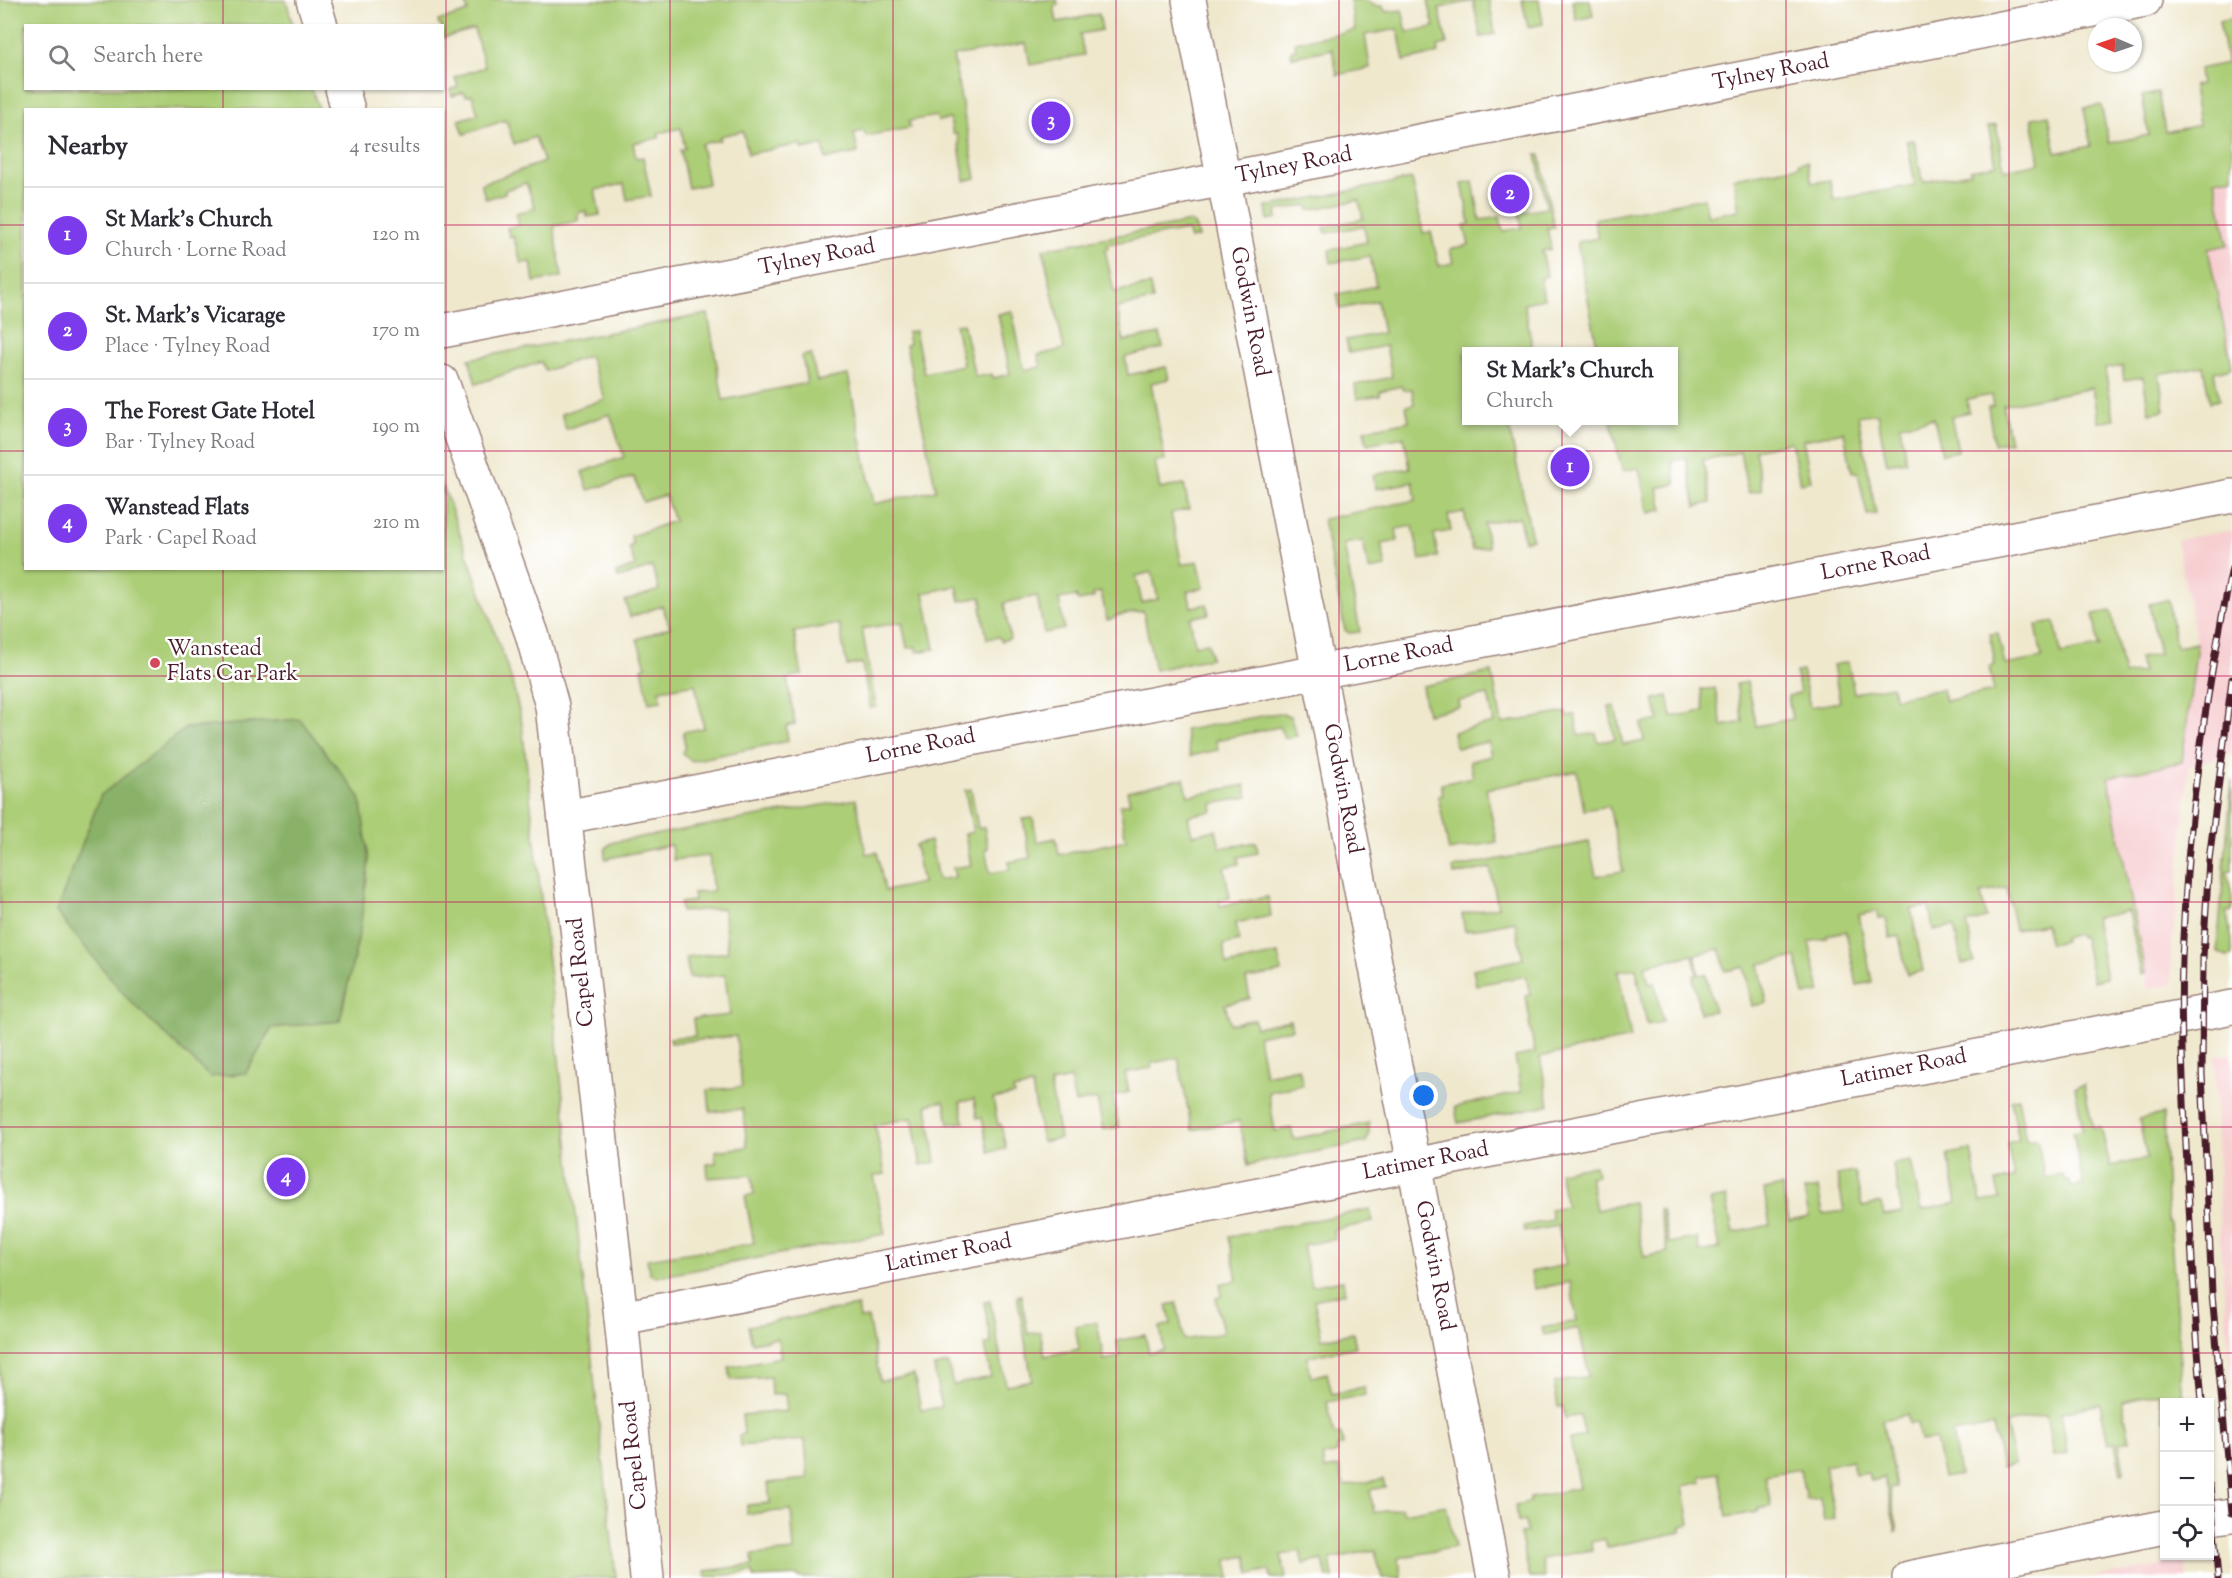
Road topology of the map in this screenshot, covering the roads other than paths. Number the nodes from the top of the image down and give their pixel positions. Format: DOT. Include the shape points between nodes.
graph roads {
  1 [pos="313,0"];
  2 [pos="1189,0"];
  3 [pos="2145,0"];
  4 [pos="320,24"];
  5 [pos="343,90"];
  6 [pos="347,108"];
  7 [pos="1223,180"];
  8 [pos="444,332"];
  9 [pos="444,388"];
  10 [pos="2232,495"];
  11 [pos="1319,671"];
  12 [pos="565,817"];
  13 [pos="2232,1006"];
  14 [pos="1415,1164"];
  15 [pos="621,1318"];
  16 [pos="2232,1515"];
  17 [pos="2214,1517"];
  18 [pos="2160,1528"];
  19 [pos="647,1578"];
  20 [pos="1494,1578"];
  21 [pos="1909,1578"];
  1 -- 4 [label="street"];
  2 -- 7 [label="street, Godwin Road"];
  3 -- 7 [label="street, Tylney Road"];
  5 -- 6 [label="street"];
  7 -- 8 [label="street, Tylney Road"];
  7 -- 11 [label="street, Godwin Road"];
  9 -- 12 [label="street, Capel Road" via="544,674 552,706"];
  10 -- 11 [label="street, Lorne Road"];
  11 -- 12 [label="street, Lorne Road"];
  11 -- 14 [label="street, Godwin Road"];
  12 -- 15 [label="street, Capel Road"];
  13 -- 14 [label="street, Latimer Road"];
  14 -- 15 [label="street, Latimer Road"];
  14 -- 20 [label="street, Godwin Road"];
  15 -- 19 [label="street, Capel Road"];
  16 -- 17 [label="street"];
  18 -- 21 [label="street"];
}
